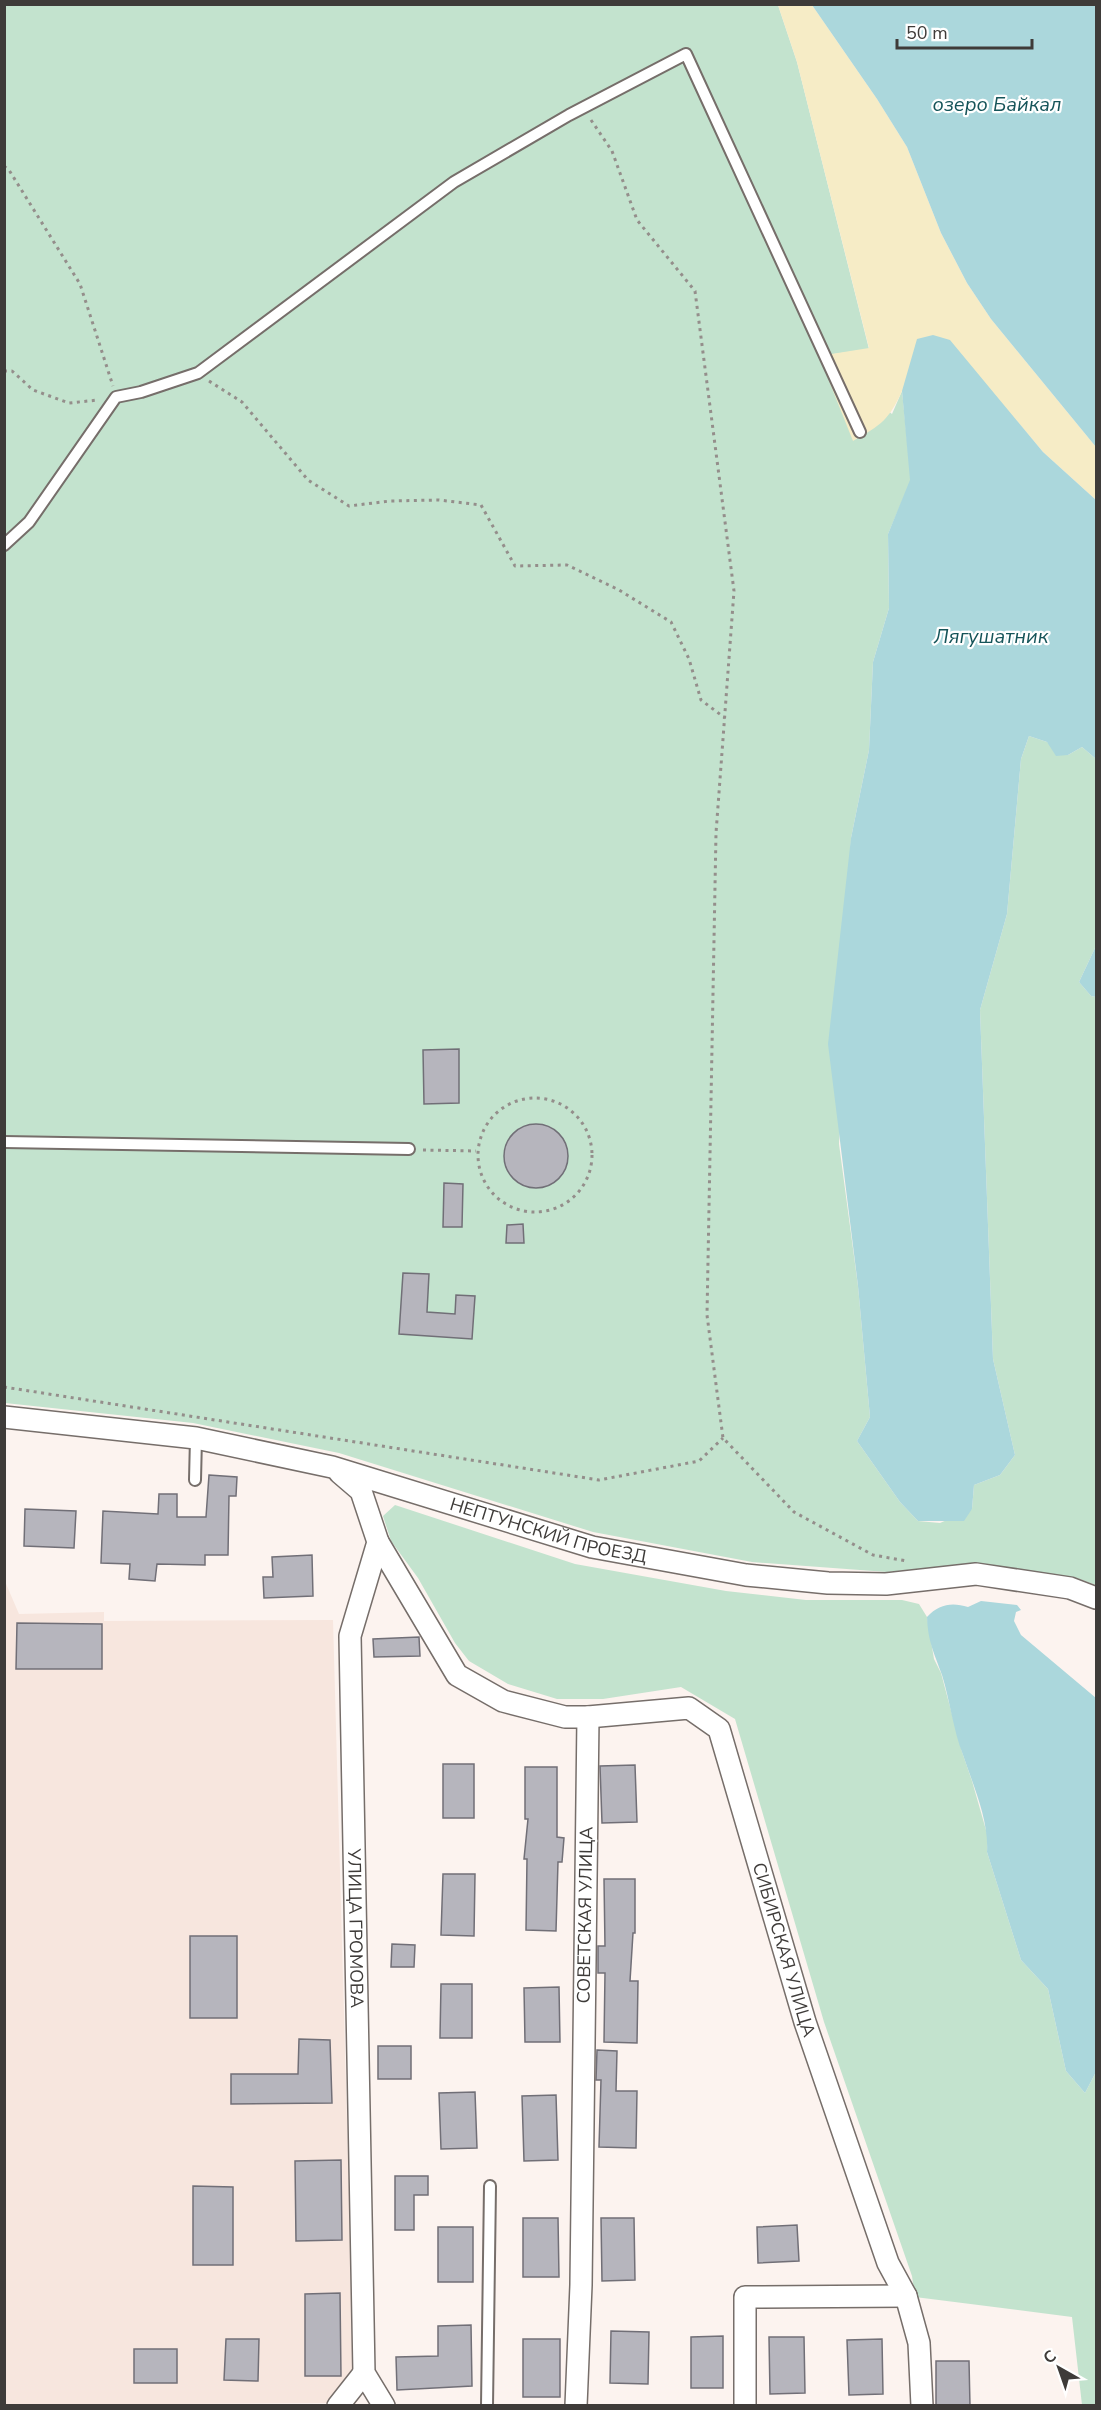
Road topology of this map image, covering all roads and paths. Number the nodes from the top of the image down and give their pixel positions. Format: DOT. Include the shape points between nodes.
graph roads {
  1 [pos="584,108"];
  2 [pos="4,166"];
  3 [pos="4,371"];
  4 [pos="198,373"];
  5 [pos="116,398"];
  6 [pos="860,432"];
  7 [pos="4,545"];
  8 [pos="725,718"];
  9 [pos="4,1142"];
  10 [pos="409,1149"];
  11 [pos="477,1151"];
  12 [pos="4,1387"];
  13 [pos="4,1417"];
  14 [pos="196,1438"];
  15 [pos="723,1438"];
  16 [pos="333,1467"];
  17 [pos="195,1480"];
  18 [pos="378,1542"];
  19 [pos="919,1563"];
  20 [pos="1096,1598"];
  21 [pos="588,1717"];
  22 [pos="490,2186"];
  23 [pos="906,2296"];
  24 [pos="364,2373"];
  25 [pos="338,2406"];
  26 [pos="384,2406"];
  27 [pos="487,2406"];
  28 [pos="576,2406"];
  29 [pos="745,2406"];
  30 [pos="922,2406"];
  1 -- 4 [label="lane" via="454,182"];
  1 -- 6 [label="lane" via="686,54"];
  1 -- 8 [label="path" via="612,151 637,220 695,291 734,591"];
  2 -- 5 [label="path" via="81,284"];
  3 -- 5 [label="path" via="12,371 33,390 69,403"];
  4 -- 5 [label="lane"];
  4 -- 8 [label="path" via="242,402 308,480 348,506 439,500 481,505 515,566 567,565 620,590 670,622 689,659 701,700"];
  5 -- 7 [label="lane" via="29,522"];
  8 -- 15 [label="path" via="717,833 707,1315"];
  9 -- 10 [label="lane"];
  10 -- 11 [label="path"];
  11 -- 11 [label="path" via="479,1171 488,1189 502,1203 521,1211 541,1212 560,1207 576,1196 588,1179 593,1160 592,1142 585,1125 557,1101 540,1097 521,1098 504,1106 481,1133"];
  12 -- 15 [label="path" via="599,1480 699,1461"];
  13 -- 14 [label="street, НЕПТУНСКИЙ ПРОЕЗД"];
  14 -- 16 [label="street, НЕПТУНСКИЙ ПРОЕЗД"];
  14 -- 17 [label="lane"];
  15 -- 19 [label="path" via="794,1512 873,1555"];
  16 -- 18 [label="street" via="361,1491"];
  16 -- 20 [label="street, НЕПТУНСКИЙ ПРОЕЗД" via="592,1547 746,1575 886,1584 976,1574 1070,1588"];
  18 -- 21 [label="street" via="457,1675 503,1701 565,1717"];
  18 -- 24 [label="street, УЛИЦА ГРОМОВА" via="350,1636"];
  21 -- 23 [label="street, СИБИРСКАЯ УЛИЦА" via="689,1708 719,1729 805,2022 888,2263"];
  21 -- 28 [label="street, СОВЕТСКАЯ УЛИЦА"];
  22 -- 27 [label="lane"];
  23 -- 29 [label="street" via="745,2297"];
  23 -- 30 [label="street, СИБИРСКАЯ УЛИЦА" via="919,2343"];
  24 -- 25 [label="street"];
  24 -- 26 [label="street"];
}
